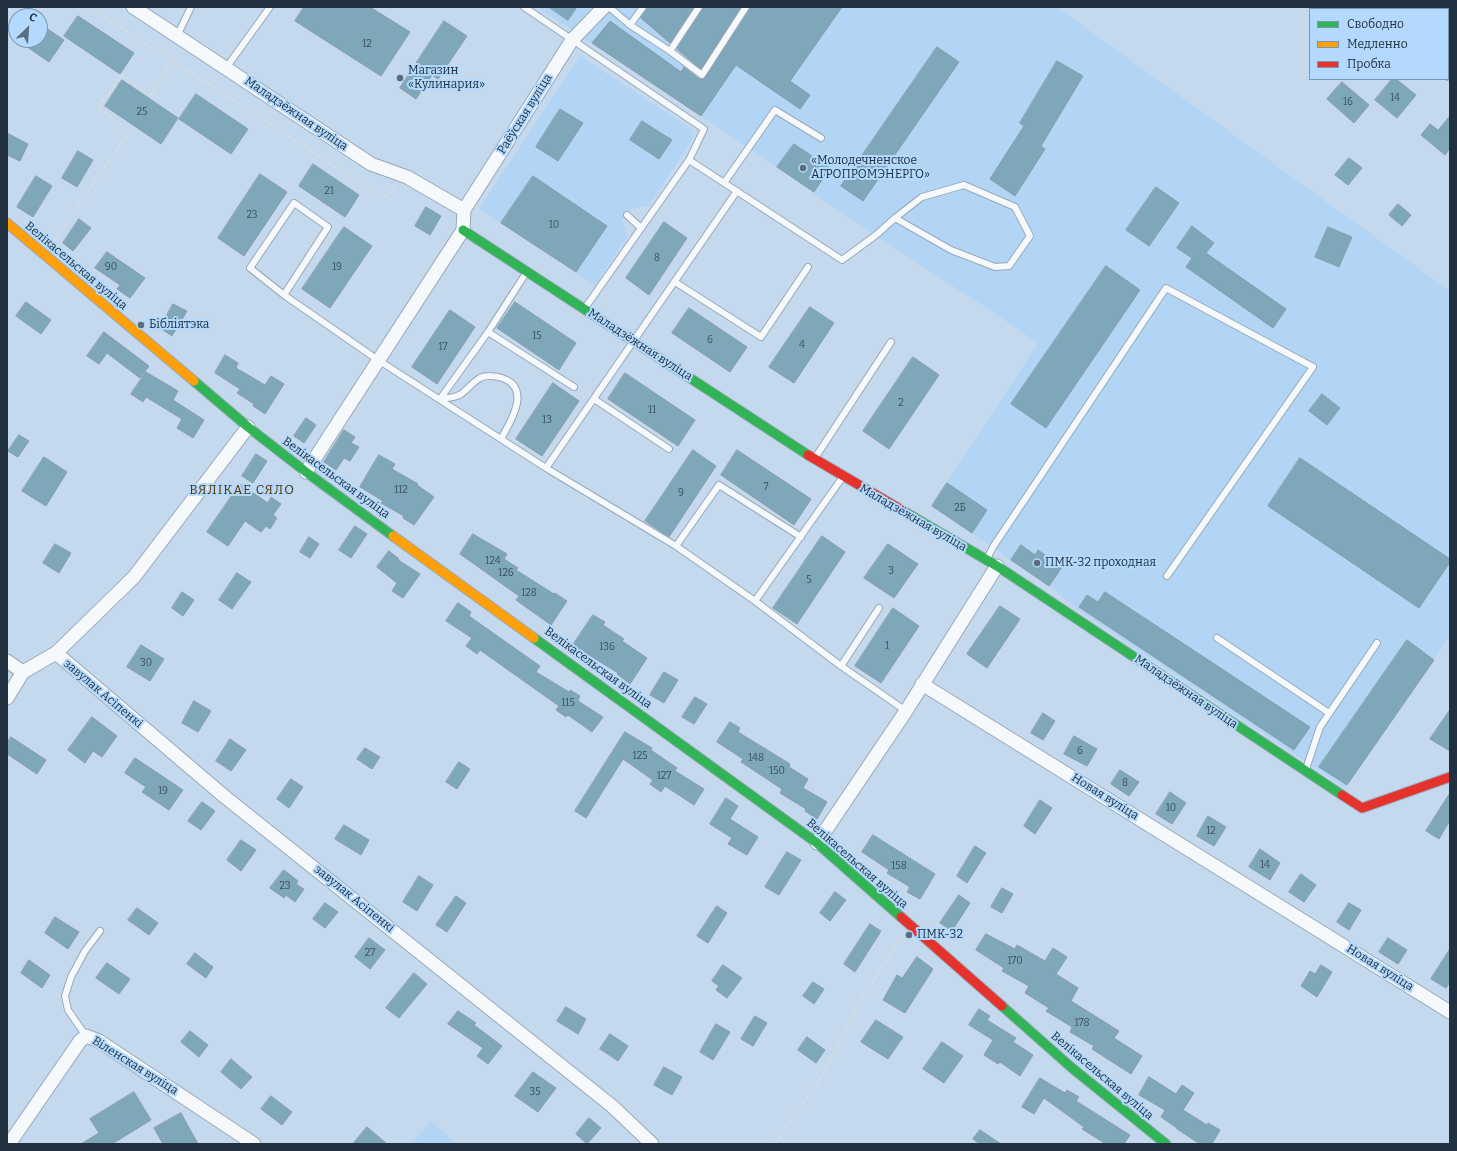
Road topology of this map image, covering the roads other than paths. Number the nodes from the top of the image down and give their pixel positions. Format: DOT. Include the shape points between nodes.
graph roads {
  1 [pos="134,7"];
  2 [pos="191,7"];
  3 [pos="270,7"];
  4 [pos="524,7"];
  5 [pos="604,7"];
  6 [pos="608,7"];
  7 [pos="643,7"];
  8 [pos="699,7"];
  9 [pos="746,7"];
  10 [pos="630,25"];
  11 [pos="177,36"];
  12 [pos="572,40"];
  13 [pos="670,51"];
  14 [pos="226,68"];
  15 [pos="820,138"];
  16 [pos="689,160"];
  17 [pos="724,183"];
  18 [pos="737,191"];
  19 [pos="464,210"];
  20 [pos="627,215"];
  21 [pos="894,218"];
  22 [pos="7,223"];
  23 [pos="641,228"];
  24 [pos="463,230"];
  25 [pos="808,268"];
  26 [pos="527,272"];
  27 [pos="675,282"];
  28 [pos="284,295"];
  29 [pos="584,308"];
  30 [pos="488,332"];
  31 [pos="634,341"];
  32 [pos="891,342"];
  33 [pos="378,360"];
  34 [pos="574,387"];
  35 [pos="440,399"];
  36 [pos="594,399"];
  37 [pos="248,427"];
  38 [pos="501,439"];
  39 [pos="669,449"];
  40 [pos="814,459"];
  41 [pos="546,468"];
  42 [pos="306,472"];
  43 [pos="843,477"];
  44 [pos="801,537"];
  45 [pos="676,546"];
  46 [pos="991,563"];
  47 [pos="1167,576"];
  48 [pos="755,601"];
  49 [pos="879,608"];
  50 [pos="1217,638"];
  51 [pos="1378,643"];
  52 [pos="56,653"];
  53 [pos="7,661"];
  54 [pos="841,666"];
  55 [pos="23,672"];
  56 [pos="922,684"];
  57 [pos="7,698"];
  58 [pos="906,711"];
  59 [pos="1330,713"];
  60 [pos="1305,771"];
  61 [pos="1450,777"];
  62 [pos="817,843"];
  63 [pos="100,931"];
  64 [pos="1450,1012"];
  65 [pos="86,1036"];
  66 [pos="9,1144"];
  67 [pos="254,1144"];
  68 [pos="652,1144"];
  69 [pos="1166,1144"];
  1 -- 11 [label="street, Маладзёжная вуліца"];
  2 -- 11 [label="lane"];
  3 -- 14 [label="lane"];
  4 -- 12 [label="lane"];
  5 -- 12 [label="street, Раёўская вуліца"];
  6 -- 10 [label="lane"];
  7 -- 10 [label="lane"];
  8 -- 13 [label="lane"];
  9 -- 13 [label="lane" via="702,75"];
  10 -- 13 [label="lane"];
  11 -- 14 [label="street, Маладзёжная вуліца"];
  12 -- 16 [label="lane" via="704,129"];
  12 -- 19 [label="street, Раёўская вуліца"];
  14 -- 19 [label="street, Маладзёжная вуліца" via="371,164 407,178"];
  15 -- 17 [label="lane" via="775,110"];
  16 -- 17 [label="lane"];
  16 -- 23 [label="lane"];
  17 -- 18 [label="lane"];
  18 -- 21 [label="lane" via="842,260"];
  18 -- 27 [label="lane"];
  19 -- 24 [label="street, Раёўская вуліца"];
  20 -- 23 [label="lane"];
  21 -- 21 [label="lane" via="922,196 964,185 1015,207 1030,236 1009,266 995,267 951,250"];
  22 -- 37 [label="street, Велікасельская вуліца"];
  23 -- 29 [label="lane"];
  24 -- 26 [label="street, Маладзёжная вуліца"];
  24 -- 33 [label="street"];
  25 -- 27 [label="lane" via="761,337"];
  26 -- 29 [label="street, Маладзёжная вуліца"];
  26 -- 30 [label="lane"];
  27 -- 31 [label="lane"];
  28 -- 28 [label="lane" via="250,268 294,203 328,227"];
  28 -- 33 [label="lane"];
  29 -- 31 [label="street, Маладзёжная вуліца"];
  30 -- 34 [label="lane"];
  30 -- 35 [label="lane"];
  31 -- 36 [label="lane"];
  31 -- 40 [label="street, Маладзёжная вуліца"];
  32 -- 40 [label="lane"];
  33 -- 35 [label="lane"];
  33 -- 42 [label="street"];
  35 -- 38 [label="lane"];
  35 -- 38 [label="lane" via="461,394 481,378 491,376 510,382 518,399 516,410"];
  36 -- 39 [label="lane"];
  36 -- 41 [label="lane"];
  37 -- 42 [label="street, Велікасельская вуліца"];
  37 -- 52 [label="street, завулак Асіпенкі" via="134,577"];
  38 -- 41 [label="lane"];
  40 -- 43 [label="street, Маладзёжная вуліца"];
  41 -- 45 [label="lane"];
  42 -- 62 [label="street, Велікасельская вуліца"];
  43 -- 44 [label="lane"];
  43 -- 46 [label="street, Маладзёжная вуліца"];
  44 -- 45 [label="lane" via="719,485"];
  44 -- 48 [label="lane"];
  45 -- 48 [label="lane"];
  46 -- 47 [label="lane" via="992,547 1166,288 1313,367"];
  46 -- 56 [label="street"];
  46 -- 60 [label="street, Маладзёжная вуліца"];
  48 -- 54 [label="lane"];
  49 -- 54 [label="lane"];
  50 -- 59 [label="lane"];
  51 -- 59 [label="lane"];
  52 -- 55 [label="street, завулак Асіпенкі"];
  52 -- 68 [label="street, завулак Асіпенкі" via="225,796 612,1106"];
  53 -- 55 [label="street"];
  54 -- 58 [label="lane"];
  55 -- 57 [label="street, завулак Асіпенкі"];
  56 -- 58 [label="street"];
  56 -- 64 [label="street, Новая вуліца"];
  58 -- 62 [label="street"];
  59 -- 60 [label="lane" via="1320,727"];
  60 -- 61 [label="street, Маладзёжная вуліца" via="1362,808"];
  62 -- 69 [label="street, Велікасельская вуліца" via="1072,1068"];
  63 -- 65 [label="lane" via="85,951 71,977 65,996 68,1010"];
  65 -- 66 [label="street, Віленская вуліца"];
  65 -- 67 [label="street, Віленская вуліца" via="99,1041"];
}
